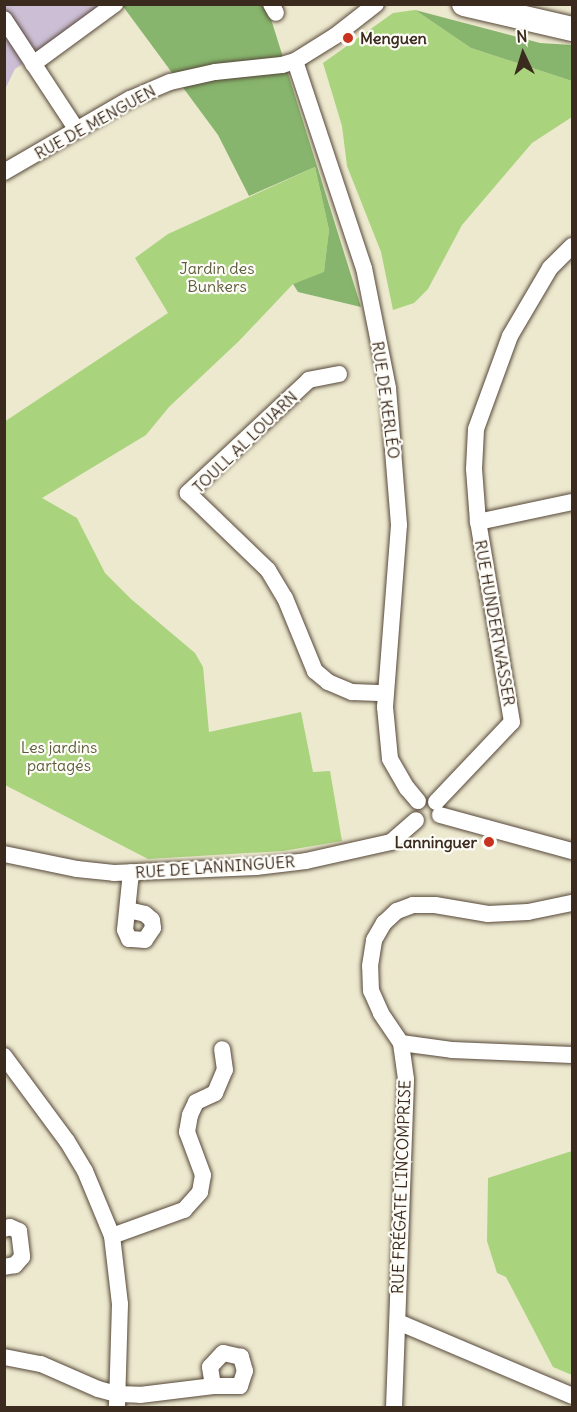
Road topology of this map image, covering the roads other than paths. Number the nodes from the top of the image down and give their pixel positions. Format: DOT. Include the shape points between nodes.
graph roads {
  1 [pos="115,4"];
  2 [pos="351,4"];
  3 [pos="376,4"];
  4 [pos="473,6"];
  5 [pos="4,19"];
  6 [pos="343,28"];
  7 [pos="573,29"];
  8 [pos="295,61"];
  9 [pos="33,64"];
  10 [pos="77,130"];
  11 [pos="4,172"];
  12 [pos="573,246"];
  13 [pos="339,374"];
  14 [pos="573,502"];
  15 [pos="478,522"];
  16 [pos="385,693"];
  17 [pos="418,801"];
  18 [pos="438,808"];
  19 [pos="416,820"];
  20 [pos="573,851"];
  21 [pos="4,854"];
  22 [pos="131,872"];
  23 [pos="573,903"];
  24 [pos="128,910"];
  25 [pos="401,1043"];
  26 [pos="222,1049"];
  27 [pos="573,1055"];
  28 [pos="4,1056"];
  29 [pos="4,1229"];
  30 [pos="112,1236"];
  31 [pos="4,1267"];
  32 [pos="398,1322"];
  33 [pos="6,1362"];
  34 [pos="213,1386"];
  35 [pos="573,1396"];
  36 [pos="117,1401"];
  37 [pos="394,1407"];
  1 -- 9 [label="street"];
  2 -- 6 [label="street"];
  3 -- 6 [label="street"];
  4 -- 7 [label="street"];
  5 -- 9 [label="street"];
  6 -- 8 [label="street"];
  8 -- 10 [label="street, RUE DE MENGUEN" via="170,82 130,99"];
  8 -- 16 [label="street, RUE DE KERLÉO" via="364,268 388,388 399,525"];
  9 -- 10 [label="street"];
  10 -- 11 [label="street, RUE DE MENGUEN"];
  12 -- 15 [label="street, RUE HUNDERTWASSER" via="550,268 532,296 510,336 486,396 476,429"];
  13 -- 16 [label="street, TOULL AL LOUARN" via="309,380 189,493 268,570 285,598 315,671 327,682 352,692"];
  14 -- 15 [label="street, RUE HUNDERTWASSER"];
  15 -- 18 [label="street, RUE HUNDERTWASSER" via="512,722"];
  16 -- 17 [label="street, RUE DE KERLÉO" via="390,759"];
  17 -- 18 [label="street" via="425,798"];
  17 -- 19 [label="street" via="413,810"];
  18 -- 19 [label="street" via="430,825"];
  18 -- 20 [label="street"];
  19 -- 22 [label="street, RUE DE LANNINGUER" via="391,842 306,861"];
  21 -- 22 [label="street, RUE DE LANNINGUER" via="77,869"];
  22 -- 24 [label="street"];
  23 -- 25 [label="street, RUE FRÉGATE L'INCOMPRISE" via="528,912 488,914 413,904 397,911 374,940 370,966 372,991"];
  25 -- 27 [label="street" via="452,1050"];
  25 -- 32 [label="street, RUE FRÉGATE L'INCOMPRISE" via="406,1079"];
  26 -- 30 [label="street" via="225,1070 215,1093 196,1102 187,1132 202,1175 200,1192 184,1209"];
  28 -- 30 [label="street" via="67,1141 85,1171"];
  29 -- 31 [label="street" via="10,1227 19,1232 22,1257 15,1265"];
  30 -- 36 [label="street" via="120,1304"];
  32 -- 35 [label="street"];
  32 -- 37 [label="street, RUE FRÉGATE L'INCOMPRISE"];
  33 -- 36 [label="street" via="41,1364"];
  34 -- 36 [label="street"];
}
